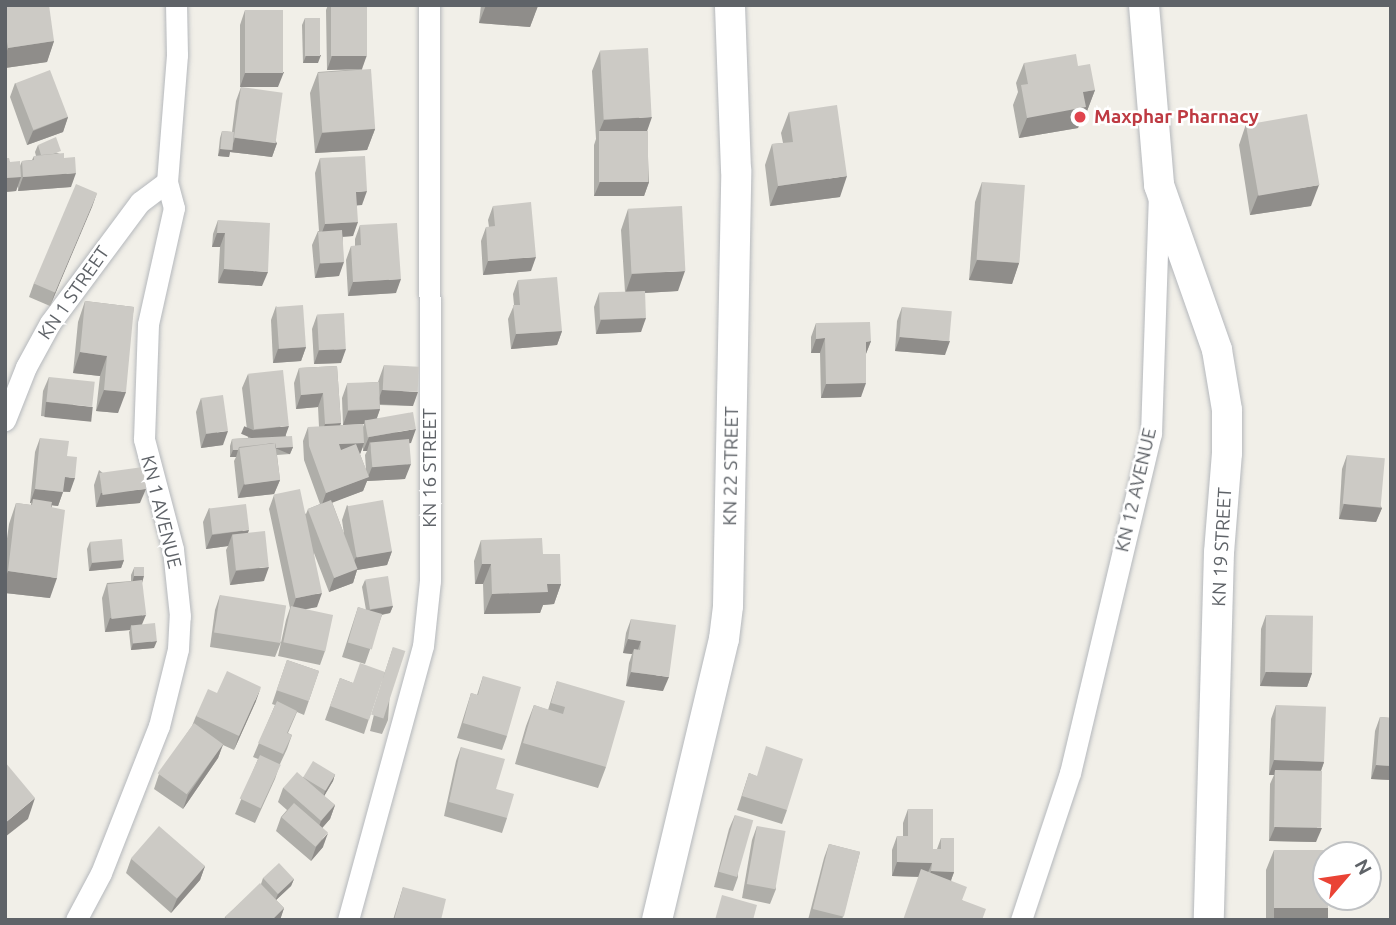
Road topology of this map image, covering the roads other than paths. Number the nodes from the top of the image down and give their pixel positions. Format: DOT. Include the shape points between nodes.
graph roads {
  1 [pos="176,5"];
  2 [pos="429,5"];
  3 [pos="730,5"];
  4 [pos="1144,5"];
  5 [pos="167,182"];
  6 [pos="1159,184"];
  7 [pos="5,420"];
  8 [pos="76,920"];
  9 [pos="348,920"];
  10 [pos="657,920"];
  11 [pos="1021,920"];
  12 [pos="1209,920"];
  1 -- 5 [label="street, KN 1 AVENUE" via="177,55"];
  2 -- 9 [label="street, KN 16 STREET" via="430,581 423,646"];
  3 -- 10 [label="street, KN 22 STREET" via="736,170 728,606"];
  4 -- 6 [label="street, KN 12 AVENUE"];
  5 -- 7 [label="street, KN 1 STREET" via="140,202 50,323"];
  5 -- 8 [label="street, KN 1 AVENUE" via="174,208 148,324 144,439 173,549 180,616 178,649 159,726 101,873"];
  6 -- 11 [label="street, KN 12 AVENUE" via="1151,434 1070,773"];
  6 -- 12 [label="street, KN 19 STREET" via="1217,350 1227,410"];
}
